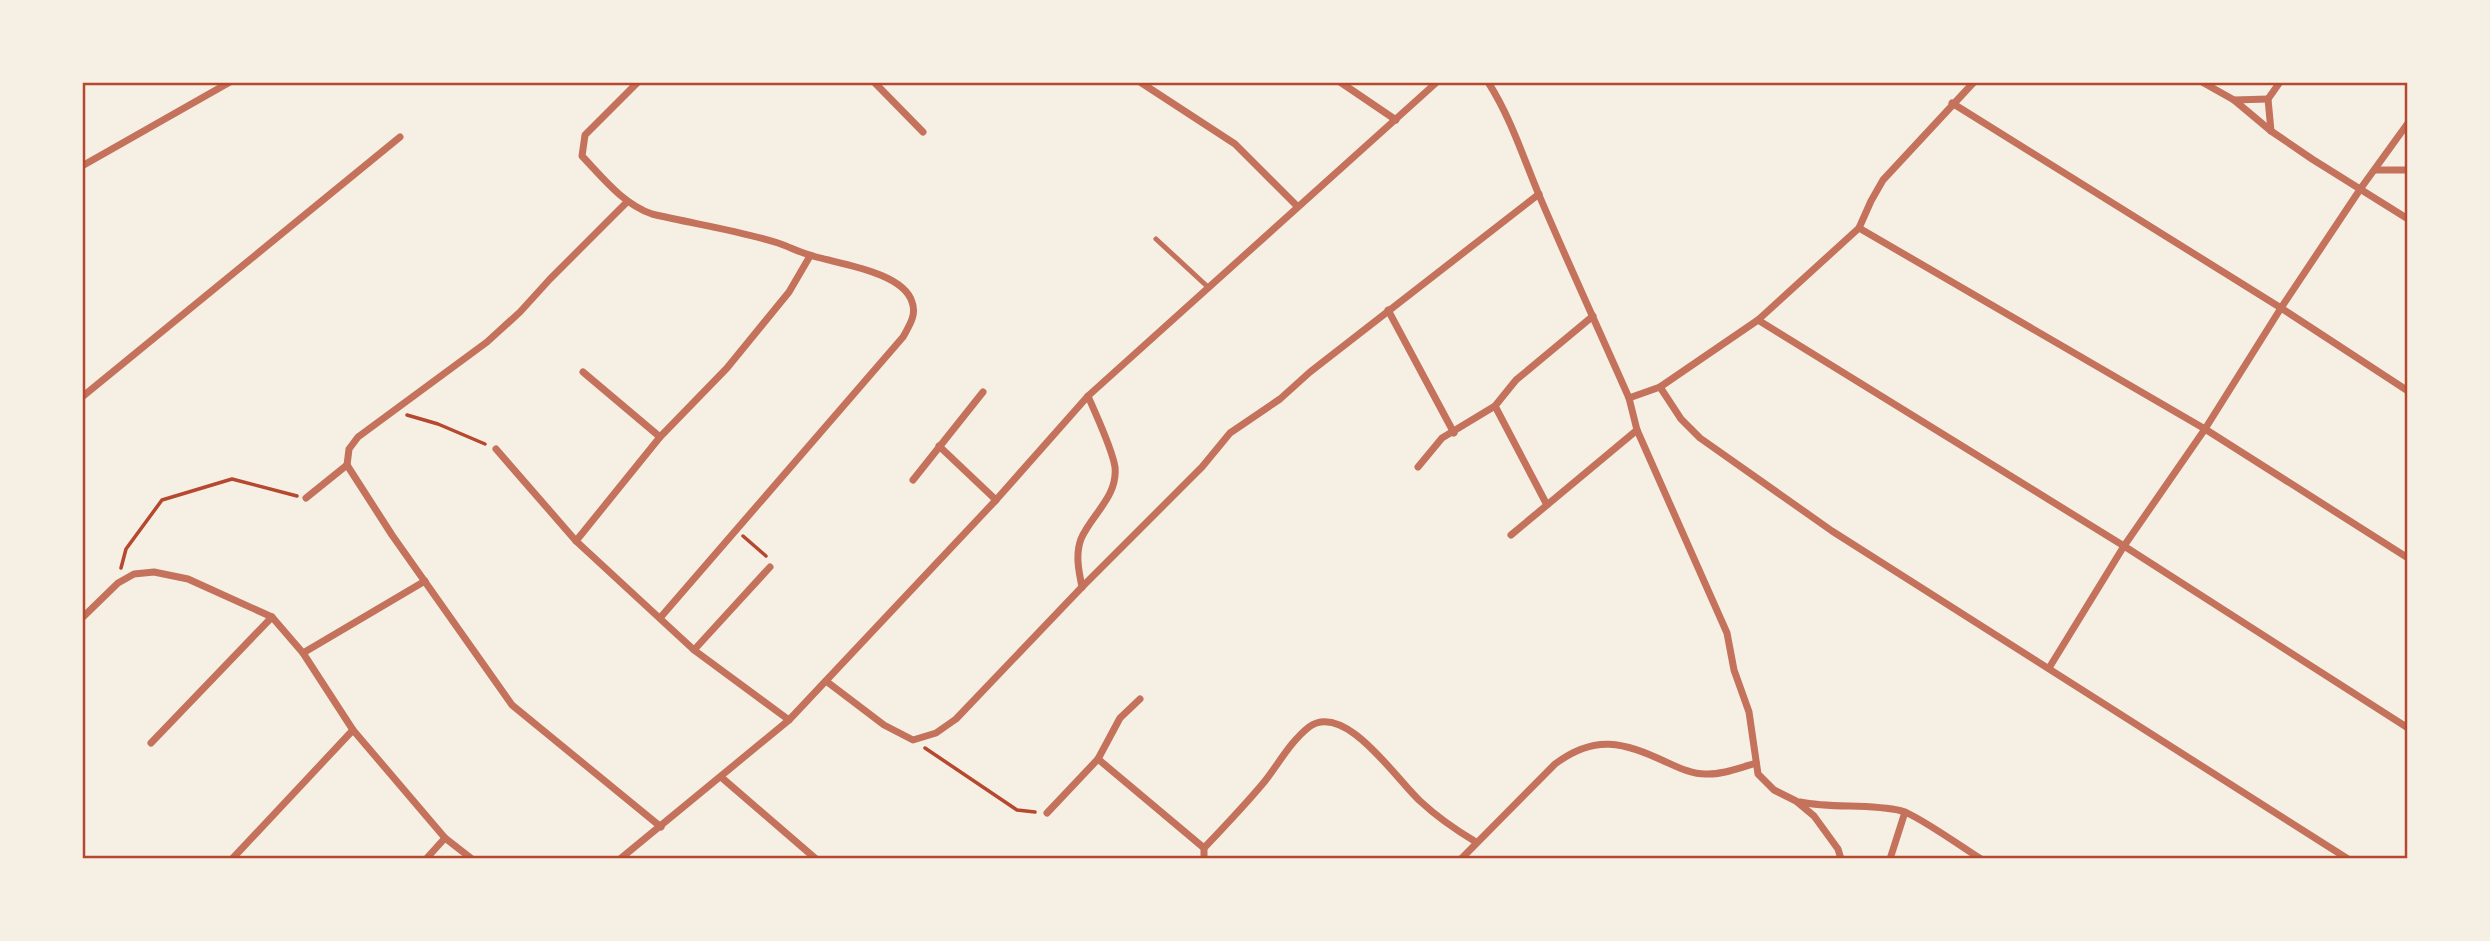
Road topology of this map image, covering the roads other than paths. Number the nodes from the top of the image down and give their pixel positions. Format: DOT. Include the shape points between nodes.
graph roads {
  1 [pos="230,82"];
  2 [pos="638,82"];
  3 [pos="874,82"];
  4 [pos="1140,82"];
  5 [pos="1340,82"];
  6 [pos="1437,82"];
  7 [pos="1488,82"];
  8 [pos="1974,82"];
  9 [pos="2202,82"];
  10 [pos="2280,82"];
  11 [pos="1152,85"];
  12 [pos="2267,99"];
  13 [pos="2234,100"];
  14 [pos="1952,103"];
  15 [pos="1396,120"];
  16 [pos="2408,124"];
  17 [pos="2271,131"];
  18 [pos="923,132"];
  19 [pos="400,137"];
  20 [pos="82,166"];
  21 [pos="2375,170"];
  22 [pos="2408,170"];
  23 [pos="2361,188"];
  24 [pos="1539,194"];
  25 [pos="627,202"];
  26 [pos="1297,206"];
  27 [pos="2408,219"];
  28 [pos="1859,228"];
  29 [pos="1156,239"];
  30 [pos="810,256"];
  31 [pos="1209,288"];
  32 [pos="2281,308"];
  33 [pos="1388,310"];
  34 [pos="1593,316"];
  35 [pos="1758,320"];
  36 [pos="583,372"];
  37 [pos="1660,387"];
  38 [pos="2408,391"];
  39 [pos="983,392"];
  40 [pos="1088,396"];
  41 [pos="82,397"];
  42 [pos="1629,398"];
  43 [pos="1495,406"];
  44 [pos="2205,429"];
  45 [pos="1637,430"];
  46 [pos="1454,433"];
  47 [pos="660,437"];
  48 [pos="939,446"];
  49 [pos="496,449"];
  50 [pos="347,465"];
  51 [pos="1418,467"];
  52 [pos="913,480"];
  53 [pos="306,498"];
  54 [pos="996,500"];
  55 [pos="1547,505"];
  56 [pos="1511,535"];
  57 [pos="576,541"];
  58 [pos="2124,546"];
  59 [pos="2408,558"];
  60 [pos="770,567"];
  61 [pos="425,581"];
  62 [pos="1082,587"];
  63 [pos="272,617"];
  64 [pos="82,618"];
  65 [pos="660,618"];
  66 [pos="694,650"];
  67 [pos="303,653"];
  68 [pos="2049,668"];
  69 [pos="826,681"];
  70 [pos="1140,699"];
  71 [pos="789,720"];
  72 [pos="2408,728"];
  73 [pos="353,730"];
  74 [pos="150,743"];
  75 [pos="1098,759"];
  76 [pos="1756,763"];
  77 [pos="721,778"];
  78 [pos="1796,801"];
  79 [pos="1905,812"];
  80 [pos="1047,813"];
  81 [pos="661,827"];
  82 [pos="445,838"];
  83 [pos="1476,842"];
  84 [pos="1204,848"];
  85 [pos="232,859"];
  86 [pos="426,859"];
  87 [pos="472,859"];
  88 [pos="620,859"];
  89 [pos="816,859"];
  90 [pos="1204,859"];
  91 [pos="1461,859"];
  92 [pos="1841,859"];
  93 [pos="1890,859"];
  94 [pos="1980,859"];
  95 [pos="2348,859"];
  1 -- 20 [label="street"];
  2 -- 25 [label="street" via="585,135 582,156"];
  3 -- 18 [label="street"];
  4 -- 11 [label="street"];
  5 -- 15 [label="street"];
  6 -- 15 [label="street"];
  7 -- 24 [label="street" via="1516,133"];
  8 -- 14 [label="street"];
  9 -- 13 [label="street"];
  10 -- 12 [label="street"];
  11 -- 26 [label="street" via="1235,144"];
  12 -- 13 [label="street"];
  12 -- 17 [label="street"];
  13 -- 17 [label="street"];
  14 -- 28 [label="street" via="1883,180"];
  14 -- 32 [label="street"];
  15 -- 26 [label="street"];
  16 -- 21 [label="street"];
  17 -- 23 [label="street"];
  19 -- 41 [label="street"];
  21 -- 22 [label="street"];
  21 -- 23 [label="street"];
  23 -- 27 [label="street"];
  23 -- 32 [label="street"];
  24 -- 33 [label="street"];
  24 -- 34 [label="street"];
  25 -- 30 [label="street" via="652,214 777,243"];
  25 -- 50 [label="street" via="520,313 353,443"];
  26 -- 31 [label="street"];
  28 -- 35 [label="street"];
  28 -- 44 [label="street"];
  29 -- 31 [label="lane"];
  30 -- 47 [label="street" via="789,292 727,368"];
  30 -- 65 [label="street" via="871,271 896,285 912,300 912,321"];
  31 -- 40 [label="street"];
  32 -- 38 [label="street"];
  32 -- 44 [label="street"];
  33 -- 46 [label="street"];
  33 -- 62 [label="street" via="1280,399 1230,433"];
  34 -- 42 [label="street"];
  34 -- 43 [label="street" via="1516,380"];
  35 -- 37 [label="street"];
  35 -- 58 [label="street"];
  36 -- 47 [label="street"];
  37 -- 42 [label="street"];
  37 -- 68 [label="street" via="1681,419 1724,456 1832,531"];
  39 -- 48 [label="street"];
  40 -- 54 [label="street"];
  40 -- 62 [label="street" via="1115,466 1114,482 1099,514 1081,538"];
  42 -- 45 [label="street"];
  43 -- 46 [label="street"];
  43 -- 55 [label="street"];
  44 -- 58 [label="street"];
  44 -- 59 [label="street"];
  45 -- 55 [label="street"];
  45 -- 76 [label="street" via="1727,633 1749,712"];
  46 -- 51 [label="street" via="1442,438"];
  47 -- 57 [label="street"];
  48 -- 52 [label="street"];
  48 -- 54 [label="street"];
  49 -- 57 [label="street"];
  50 -- 53 [label="street"];
  50 -- 61 [label="street"];
  54 -- 69 [label="street"];
  55 -- 56 [label="street"];
  57 -- 65 [label="street"];
  58 -- 68 [label="street"];
  58 -- 72 [label="street"];
  60 -- 66 [label="street"];
  61 -- 67 [label="street"];
  61 -- 81 [label="street" via="512,705"];
  62 -- 69 [label="street" via="956,719 936,733 913,740"];
  63 -- 64 [label="street" via="188,579 154,572 134,574 118,583"];
  63 -- 67 [label="street"];
  63 -- 74 [label="street"];
  65 -- 66 [label="street"];
  66 -- 71 [label="street"];
  67 -- 73 [label="street"];
  68 -- 95 [label="street"];
  69 -- 71 [label="street"];
  70 -- 75 [label="street" via="1120,718"];
  71 -- 77 [label="street"];
  73 -- 82 [label="street"];
  73 -- 85 [label="street"];
  75 -- 80 [label="street"];
  75 -- 84 [label="street"];
  76 -- 78 [label="street" via="1765,782"];
  76 -- 83 [label="street" via="1706,775 1628,746 1590,745 1555,764"];
  77 -- 81 [label="street"];
  77 -- 89 [label="street"];
  78 -- 79 [label="street"];
  78 -- 92 [label="street" via="1826,831"];
  79 -- 93 [label="street"];
  79 -- 94 [label="street"];
  81 -- 88 [label="street"];
  82 -- 86 [label="street"];
  82 -- 87 [label="street"];
  83 -- 84 [label="street" via="1420,801 1362,739 1329,720 1310,727 1297,739"];
  83 -- 91 [label="street"];
  84 -- 90 [label="street"];
}
